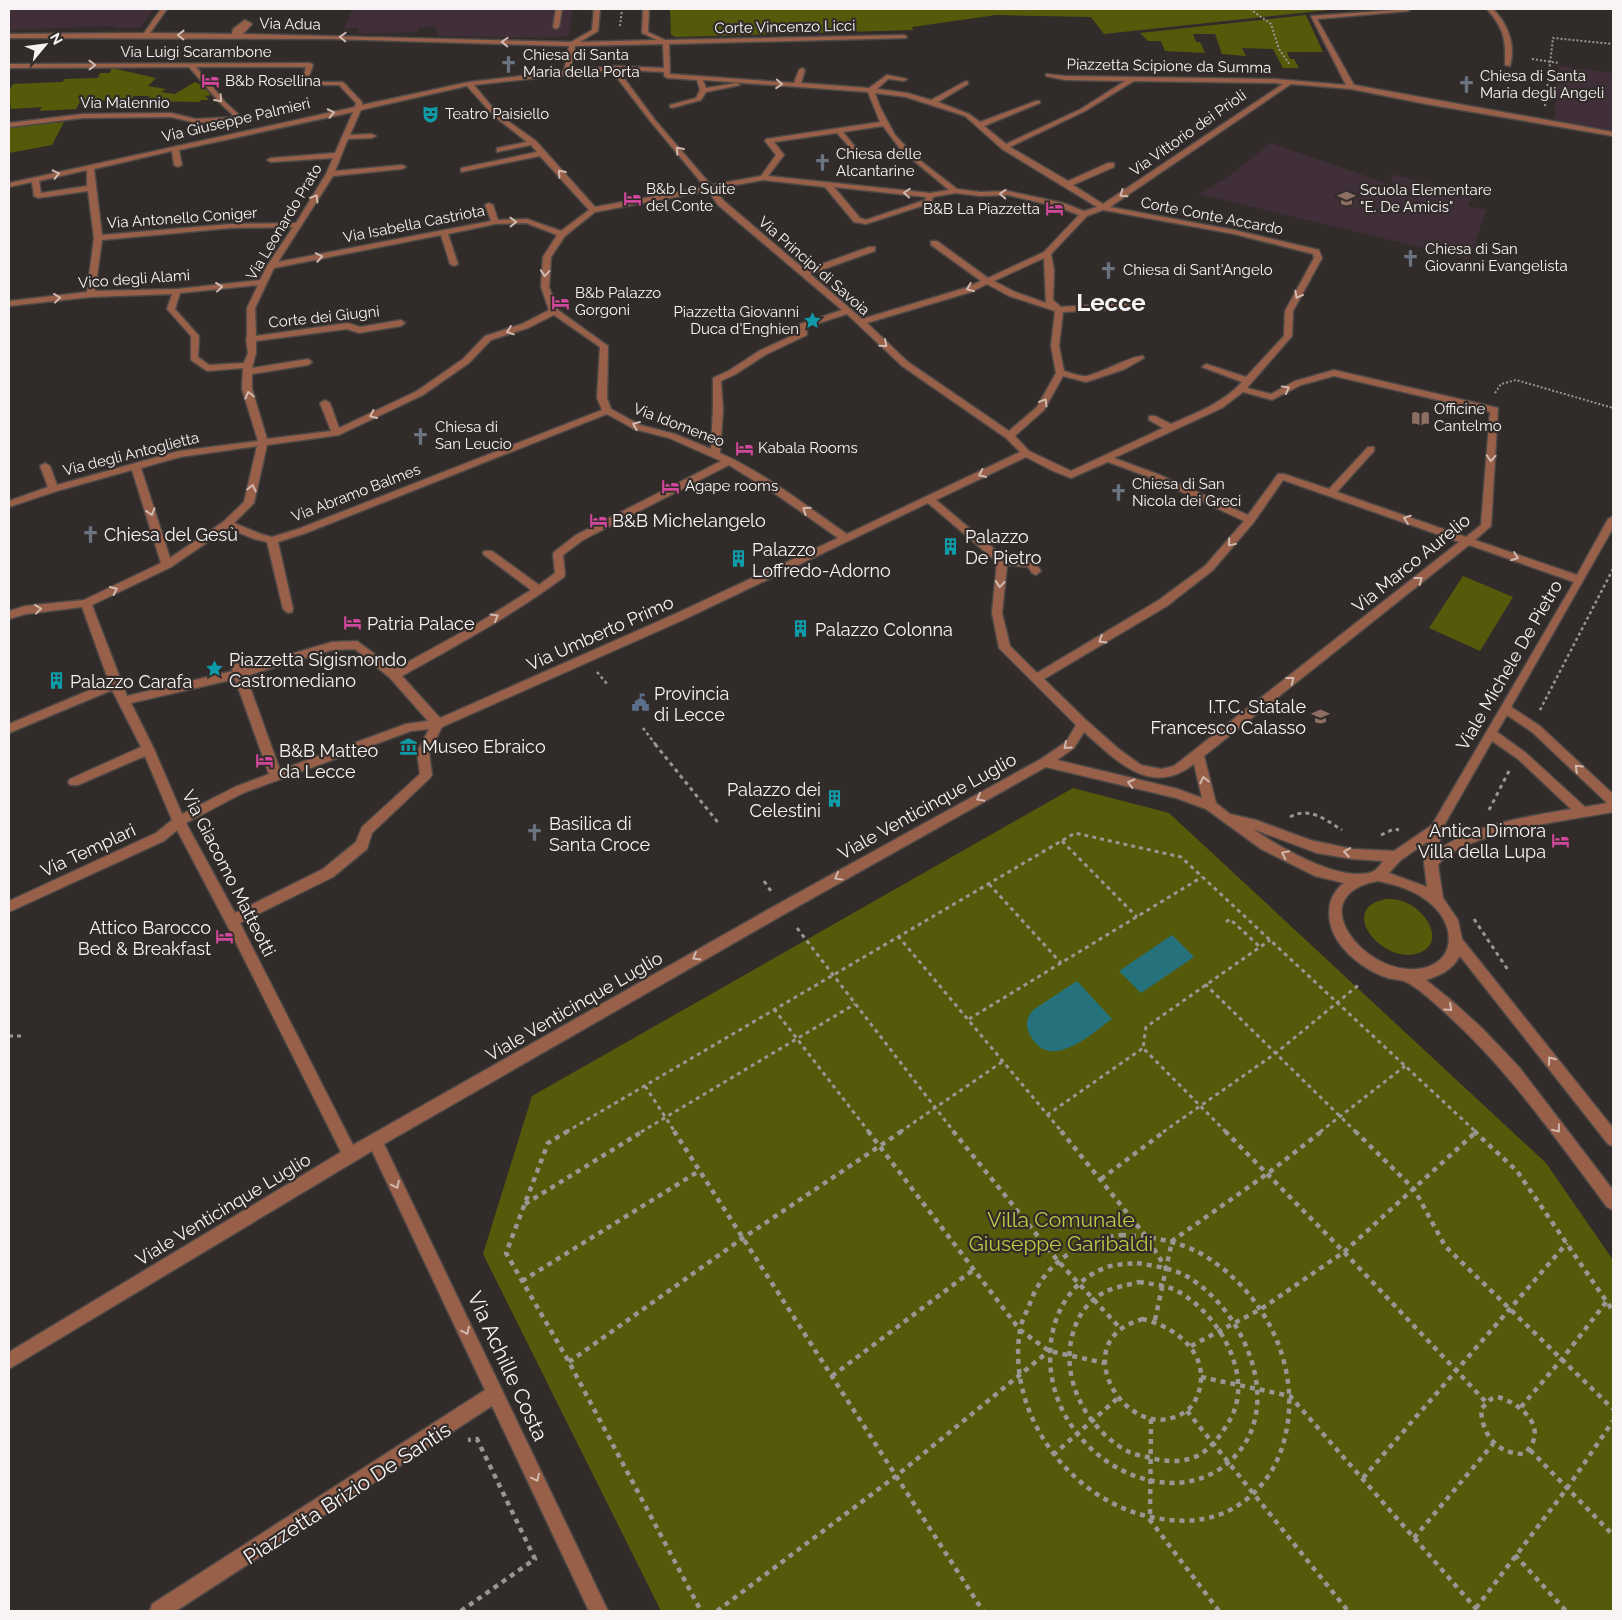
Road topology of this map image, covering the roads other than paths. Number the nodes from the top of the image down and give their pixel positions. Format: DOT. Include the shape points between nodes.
graph roads {
  1 [pos="164,9"];
  2 [pos="559,9"];
  3 [pos="597,9"];
  4 [pos="646,9"];
  5 [pos="1408,9"];
  6 [pos="1490,9"];
  7 [pos="556,27"];
  8 [pos="595,31"];
  9 [pos="645,33"];
  10 [pos="146,34"];
  11 [pos="9,36"];
  12 [pos="904,37"];
  13 [pos="666,42"];
  14 [pos="619,43"];
  15 [pos="572,44"];
  16 [pos="18,65"];
  17 [pos="1508,65"];
  18 [pos="9,66"];
  19 [pos="191,66"];
  20 [pos="613,68"];
  21 [pos="666,70"];
  22 [pos="802,70"];
  23 [pos="9,72"];
  24 [pos="568,72"];
  25 [pos="1048,75"];
  26 [pos="699,77"];
  27 [pos="1133,79"];
  28 [pos="904,80"];
  29 [pos="758,82"];
  30 [pos="1290,82"];
  31 [pos="966,83"];
  32 [pos="469,84"];
  33 [pos="798,85"];
  34 [pos="1350,87"];
  35 [pos="703,90"];
  36 [pos="871,90"];
  37 [pos="932,102"];
  38 [pos="1038,102"];
  39 [pos="672,106"];
  40 [pos="358,108"];
  41 [pos="241,119"];
  42 [pos="884,124"];
  43 [pos="9,125"];
  44 [pos="980,125"];
  45 [pos="838,130"];
  46 [pos="250,131"];
  47 [pos="1613,134"];
  48 [pos="372,136"];
  49 [pos="347,137"];
  50 [pos="533,142"];
  51 [pos="1005,147"];
  52 [pos="175,148"];
  53 [pos="852,148"];
  54 [pos="500,150"];
  55 [pos="542,152"];
  56 [pos="338,155"];
  57 [pos="271,160"];
  58 [pos="1111,165"];
  59 [pos="90,166"];
  60 [pos="178,166"];
  61 [pos="402,167"];
  62 [pos="464,170"];
  63 [pos="330,174"];
  64 [pos="763,178"];
  65 [pos="35,179"];
  66 [pos="827,184"];
  67 [pos="9,185"];
  68 [pos="1066,185"];
  69 [pos="91,188"];
  70 [pos="709,188"];
  71 [pos="955,191"];
  72 [pos="930,194"];
  73 [pos="489,205"];
  74 [pos="1103,208"];
  75 [pos="593,210"];
  76 [pos="1084,214"];
  77 [pos="495,222"];
  78 [pos="298,225"];
  79 [pos="444,232"];
  80 [pos="562,234"];
  81 [pos="98,238"];
  82 [pos="934,244"];
  83 [pos="872,250"];
  84 [pos="1316,252"];
  85 [pos="1046,254"];
  86 [pos="454,264"];
  87 [pos="271,266"];
  88 [pos="804,273"];
  89 [pos="987,281"];
  90 [pos="262,282"];
  91 [pos="177,291"];
  92 [pos="91,294"];
  93 [pos="9,304"];
  94 [pos="1136,305"];
  95 [pos="1059,310"];
  96 [pos="848,311"];
  97 [pos="554,312"];
  98 [pos="401,322"];
  99 [pos="859,323"];
  100 [pos="250,339"];
  101 [pos="1140,358"];
  102 [pos="308,362"];
  103 [pos="1206,367"];
  104 [pos="248,368"];
  105 [pos="1060,373"];
  106 [pos="1248,381"];
  107 [pos="1241,389"];
  108 [pos="325,403"];
  109 [pos="607,410"];
  110 [pos="1152,418"];
  111 [pos="1171,428"];
  112 [pos="336,433"];
  113 [pos="1010,436"];
  114 [pos="263,441"];
  115 [pos="1371,449"];
  116 [pos="1026,453"];
  117 [pos="715,454"];
  118 [pos="1111,456"];
  119 [pos="729,461"];
  120 [pos="45,466"];
  121 [pos="136,466"];
  122 [pos="53,489"];
  123 [pos="1331,493"];
  124 [pos="929,500"];
  125 [pos="9,504"];
  126 [pos="1613,519"];
  127 [pos="1250,520"];
  128 [pos="227,524"];
  129 [pos="846,538"];
  130 [pos="272,540"];
  131 [pos="1469,541"];
  132 [pos="488,553"];
  133 [pos="1002,561"];
  134 [pos="167,566"];
  135 [pos="1036,571"];
  136 [pos="1580,580"];
  137 [pos="539,590"];
  138 [pos="86,603"];
  139 [pos="288,608"];
  140 [pos="9,615"];
  141 [pos="238,671"];
  142 [pos="394,675"];
  143 [pos="1036,679"];
  144 [pos="115,684"];
  145 [pos="122,701"];
  146 [pos="1505,708"];
  147 [pos="438,724"];
  148 [pos="1083,724"];
  149 [pos="9,729"];
  150 [pos="1491,734"];
  151 [pos="148,749"];
  152 [pos="1198,754"];
  153 [pos="1045,762"];
  154 [pos="276,776"];
  155 [pos="74,782"];
  156 [pos="1210,806"];
  157 [pos="1613,807"];
  158 [pos="1582,812"];
  159 [pos="1227,817"];
  160 [pos="179,821"];
  161 [pos="1436,829"];
  162 [pos="1396,856"];
  163 [pos="1430,862"];
  164 [pos="1378,876"];
  165 [pos="1364,878"];
  166 [pos="1437,901"];
  167 [pos="9,907"];
  168 [pos="232,921"];
  169 [pos="1456,941"];
  170 [pos="1411,977"];
  171 [pos="1613,1139"];
  172 [pos="375,1141"];
  173 [pos="350,1155"];
  174 [pos="1613,1202"];
  175 [pos="9,1361"];
  176 [pos="495,1394"];
  177 [pos="159,1611"];
  178 [pos="599,1611"];
  1 -- 10 [label="street"];
  2 -- 7 [label="street"];
  3 -- 8 [label="street"];
  4 -- 9 [label="street"];
  5 -- 34 [label="street" via="1313,17"];
  6 -- 17 [label="street" via="1509,37"];
  8 -- 14 [label="street" via="599,39"];
  8 -- 15 [label="street"];
  9 -- 13 [label="street"];
  9 -- 14 [label="street"];
  10 -- 11 [label="street, Via Adua"];
  15 -- 10 [label="street, Via Adua, one-way"];
  12 -- 13 [label="street, Corte Vincenzo Licci"];
  13 -- 14 [label="street, Corte Vincenzo Licci"];
  13 -- 21 [label="street"];
  14 -- 15 [label="street, Via Adua"];
  15 -- 24 [label="street"];
  16 -- 18 [label="street, Via Luigi Scarambone"];
  16 -- 19 [label="street, Via Luigi Scarambone, one-way"];
  16 -- 23 [label="street"];
  19 -- 40 [label="street, Via Luigi Scarambone" via="310,65 303,84 341,83 360,103"];
  19 -- 41 [label="street, one-way"];
  20 -- 21 [label="street, Via Giuseppe Palmieri"];
  20 -- 24 [label="street, Via Giuseppe Palmieri"];
  70 -- 20 [label="street, Via Principi di Savoia, one-way"];
  21 -- 26 [label="street, Via Giuseppe Palmieri" via="668,76"];
  22 -- 33 [label="street"];
  24 -- 32 [label="street, Via Giuseppe Palmieri"];
  25 -- 27 [label="street, Piazzetta Scipione da Summa"];
  26 -- 29 [label="street"];
  26 -- 35 [label="street"];
  27 -- 30 [label="street, Piazzetta Scipione da Summa"];
  27 -- 51 [label="street" via="1083,110"];
  28 -- 36 [label="street" via="887,77"];
  29 -- 33 [label="street, one-way"];
  29 -- 35 [label="street"];
  30 -- 34 [label="street, Piazzetta Scipione da Summa"];
  30 -- 74 [label="street, Via Vittorio dei Prioli, one-way"];
  31 -- 37 [label="street"];
  32 -- 40 [label="street, Via Giuseppe Palmieri"];
  32 -- 50 [label="street" via="496,116"];
  33 -- 36 [label="street"];
  34 -- 47 [label="street, Piazzetta Scipione da Summa"];
  35 -- 39 [label="street" via="699,99"];
  36 -- 37 [label="street" via="907,94"];
  36 -- 42 [label="street"];
  37 -- 44 [label="street" via="960,112"];
  38 -- 44 [label="street"];
  46 -- 40 [label="street, Via Giuseppe Palmieri, one-way"];
  40 -- 49 [label="street, Via Leonardo Prato"];
  41 -- 43 [label="street, Via Malennio" via="196,121 171,114 83,116"];
  41 -- 46 [label="street"];
  42 -- 45 [label="street"];
  42 -- 71 [label="street" via="894,140"];
  44 -- 51 [label="street"];
  45 -- 53 [label="street"];
  45 -- 64 [label="street" via="769,140 780,155"];
  46 -- 52 [label="street, Via Giuseppe Palmieri"];
  48 -- 49 [label="street"];
  49 -- 56 [label="street, Via Leonardo Prato"];
  50 -- 54 [label="street"];
  50 -- 55 [label="street"];
  51 -- 68 [label="street"];
  52 -- 59 [label="street, Via Giuseppe Palmieri"];
  52 -- 60 [label="street"];
  55 -- 62 [label="street"];
  75 -- 55 [label="street, one-way"];
  56 -- 57 [label="street"];
  56 -- 63 [label="street, Via Leonardo Prato"];
  58 -- 68 [label="street"];
  65 -- 59 [label="street, Via Giuseppe Palmieri, one-way"];
  59 -- 69 [label="street"];
  61 -- 63 [label="street"];
  78 -- 63 [label="street, Via Leonardo Prato, one-way"];
  64 -- 66 [label="street"];
  64 -- 70 [label="street"];
  65 -- 67 [label="street, Via Giuseppe Palmieri"];
  65 -- 69 [label="street" via="38,196"];
  72 -- 66 [label="street, one-way"];
  66 -- 72 [label="street" via="857,220 866,222 928,201"];
  68 -- 74 [label="street"];
  69 -- 81 [label="street"];
  70 -- 75 [label="street"];
  70 -- 88 [label="street, Via Principi di Savoia" via="752,231"];
  71 -- 72 [label="street"];
  76 -- 71 [label="street, one-way" via="1008,193"];
  73 -- 77 [label="street"];
  74 -- 76 [label="street"];
  74 -- 84 [label="street, Corte Conte Accardo" via="1234,232"];
  75 -- 80 [label="street"];
  76 -- 85 [label="street"];
  77 -- 79 [label="street, Via Isabella Castriota"];
  77 -- 80 [label="street, Via Isabella Castriota, one-way" via="527,221"];
  78 -- 81 [label="street, Via Antonello Coniger" via="231,226"];
  78 -- 87 [label="street, Via Leonardo Prato"];
  79 -- 86 [label="street"];
  87 -- 79 [label="street, Via Isabella Castriota, one-way"];
  80 -- 97 [label="street, one-way" via="546,257 545,287"];
  81 -- 92 [label="street"];
  82 -- 89 [label="street"];
  83 -- 88 [label="street"];
  84 -- 106 [label="street, Via Principi di Savoia, one-way" via="1318,258 1289,312 1288,336"];
  85 -- 89 [label="street"];
  85 -- 95 [label="street" via="1050,260 1049,301"];
  87 -- 90 [label="street, Via Leonardo Prato"];
  88 -- 96 [label="street, Via Principi di Savoia"];
  89 -- 95 [label="street" via="1012,294"];
  89 -- 99 [label="street, one-way" via="968,290"];
  91 -- 90 [label="street, Vico degli Alami, one-way"];
  90 -- 100 [label="street, Via Leonardo Prato" via="251,308"];
  91 -- 92 [label="street, Vico degli Alami"];
  91 -- 104 [label="street" via="171,308 195,336 194,358 207,368"];
  93 -- 92 [label="street, Vico degli Alami, one-way"];
  94 -- 95 [label="street"];
  95 -- 105 [label="street" via="1054,346"];
  96 -- 99 [label="street, Via Principi di Savoia"];
  96 -- 117 [label="street" via="803,326 804,333 716,380"];
  97 -- 109 [label="street, Via Idomeneo" via="604,346 602,398"];
  97 -- 112 [label="street, Via degli Antoglietta, one-way" via="488,338 466,360 420,393"];
  98 -- 100 [label="street, Corte dei Giugni" via="359,330 348,326"];
  99 -- 113 [label="street, Via Principi di Savoia, one-way" via="905,364"];
  100 -- 104 [label="street, Via Leonardo Prato" via="252,353"];
  101 -- 105 [label="street" via="1086,379"];
  102 -- 104 [label="street"];
  103 -- 106 [label="street"];
  114 -- 104 [label="street, Via Leonardo Prato, one-way" via="247,389"];
  113 -- 105 [label="street, one-way" via="1041,408"];
  106 -- 107 [label="street, Via Principi di Savoia"];
  107 -- 111 [label="street, Via Principi di Savoia" via="1219,406"];
  107 -- 131 [label="street, Via Marco Aurelio, one-way" via="1272,397 1298,383 1334,373 1494,410 1486,526"];
  108 -- 112 [label="street"];
  117 -- 109 [label="street, Via Idomeneo, one-way" via="672,436 637,427"];
  109 -- 130 [label="street, Via Abramo Balmes"];
  110 -- 111 [label="street"];
  111 -- 118 [label="street, Via Principi di Savoia"];
  112 -- 114 [label="street, Via degli Antoglietta"];
  113 -- 116 [label="street, Via Principi di Savoia"];
  114 -- 121 [label="street, Via degli Antoglietta" via="179,454"];
  128 -- 114 [label="street, one-way" via="249,503"];
  115 -- 123 [label="street"];
  116 -- 118 [label="street, Via Principi di Savoia" via="1071,475"];
  116 -- 124 [label="street, Via Umberto Primo, one-way"];
  117 -- 119 [label="street, Via Idomeneo"];
  118 -- 127 [label="street"];
  129 -- 119 [label="street, Via Idomeneo, one-way"];
  119 -- 137 [label="street" via="572,542 558,554 560,574"];
  120 -- 122 [label="street"];
  121 -- 122 [label="street, Via degli Antoglietta"];
  121 -- 134 [label="street, one-way"];
  122 -- 125 [label="street, Via degli Antoglietta"];
  123 -- 127 [label="street" via="1281,476"];
  131 -- 123 [label="street, one-way"];
  124 -- 129 [label="street, Via Umberto Primo"];
  124 -- 133 [label="street"];
  126 -- 136 [label="street, Viale Michele De Pietro"];
  127 -- 143 [label="street, one-way" via="1209,568 1194,580 1163,603"];
  128 -- 130 [label="street" via="258,538"];
  128 -- 134 [label="street"];
  129 -- 147 [label="street, Via Umberto Primo"];
  130 -- 139 [label="street"];
  131 -- 136 [label="street, one-way"];
  152 -- 131 [label="street, Via Marco Aurelio, one-way"];
  132 -- 137 [label="street"];
  133 -- 135 [label="street" via="1031,564"];
  133 -- 143 [label="street, one-way" via="997,612 1005,648"];
  138 -- 134 [label="street, one-way"];
  136 -- 146 [label="street, Viale Michele De Pietro"];
  142 -- 137 [label="street, one-way"];
  140 -- 138 [label="street, one-way"];
  138 -- 144 [label="street, Via Giacomo Matteotti"];
  141 -- 142 [label="street" via="332,646 357,645"];
  141 -- 145 [label="street"];
  141 -- 154 [label="street"];
  142 -- 147 [label="street"];
  143 -- 148 [label="street"];
  144 -- 145 [label="street, Via Giacomo Matteotti"];
  144 -- 149 [label="street"];
  145 -- 151 [label="street, Via Giacomo Matteotti"];
  146 -- 150 [label="street, Viale Michele De Pietro"];
  157 -- 146 [label="street, one-way" via="1536,729"];
  147 -- 154 [label="street, Via Umberto Primo" via="410,727"];
  147 -- 168 [label="street" via="423,752 426,775 366,832 362,845 328,873"];
  148 -- 152 [label="street, Via Marco Aurelio" via="1138,768 1161,774 1178,770"];
  148 -- 153 [label="street, one-way" via="1070,745"];
  150 -- 158 [label="street" via="1522,756"];
  150 -- 161 [label="street, Viale Michele De Pietro"];
  151 -- 155 [label="street"];
  151 -- 160 [label="street, Via Giacomo Matteotti"];
  156 -- 152 [label="street, one-way"];
  156 -- 153 [label="street, Viale Venticinque Luglio, one-way" via="1178,794"];
  153 -- 172 [label="street, Viale Venticinque Luglio, one-way"];
  154 -- 160 [label="street, Via Umberto Primo" via="239,790"];
  156 -- 159 [label="street, Viale Venticinque Luglio"];
  157 -- 158 [label="street"];
  158 -- 163 [label="street" via="1506,826 1458,843"];
  162 -- 159 [label="street, one-way" via="1373,857 1310,846 1256,824"];
  165 -- 159 [label="street, Viale Venticinque Luglio, one-way" via="1320,872 1266,845"];
  160 -- 167 [label="street, Via Templari" via="160,837"];
  160 -- 168 [label="street, Via Giacomo Matteotti"];
  161 -- 162 [label="street, Viale Michele De Pietro"];
  161 -- 163 [label="street, Viale Michele De Pietro"];
  162 -- 164 [label="street, Viale Michele De Pietro"];
  163 -- 166 [label="street, Viale Michele De Pietro"];
  164 -- 165 [label="street"];
  164 -- 166 [label="street" via="1409,883"];
  165 -- 170 [label="street" via="1350,884 1337,901 1336,922 1343,937 1372,965 1391,974"];
  166 -- 169 [label="street" via="1448,914"];
  168 -- 173 [label="street, Via Giacomo Matteotti"];
  169 -- 170 [label="street" via="1453,955 1443,967"];
  171 -- 169 [label="street, one-way"];
  170 -- 174 [label="street, one-way" via="1446,1004 1514,1072"];
  172 -- 173 [label="street, Viale Venticinque Luglio"];
  172 -- 176 [label="street, Via Achille Costa, one-way"];
  173 -- 175 [label="street, Viale Venticinque Luglio"];
  176 -- 177 [label="street, Piazzetta Brizio De Santis"];
  176 -- 178 [label="street, Via Achille Costa, one-way"];
}
